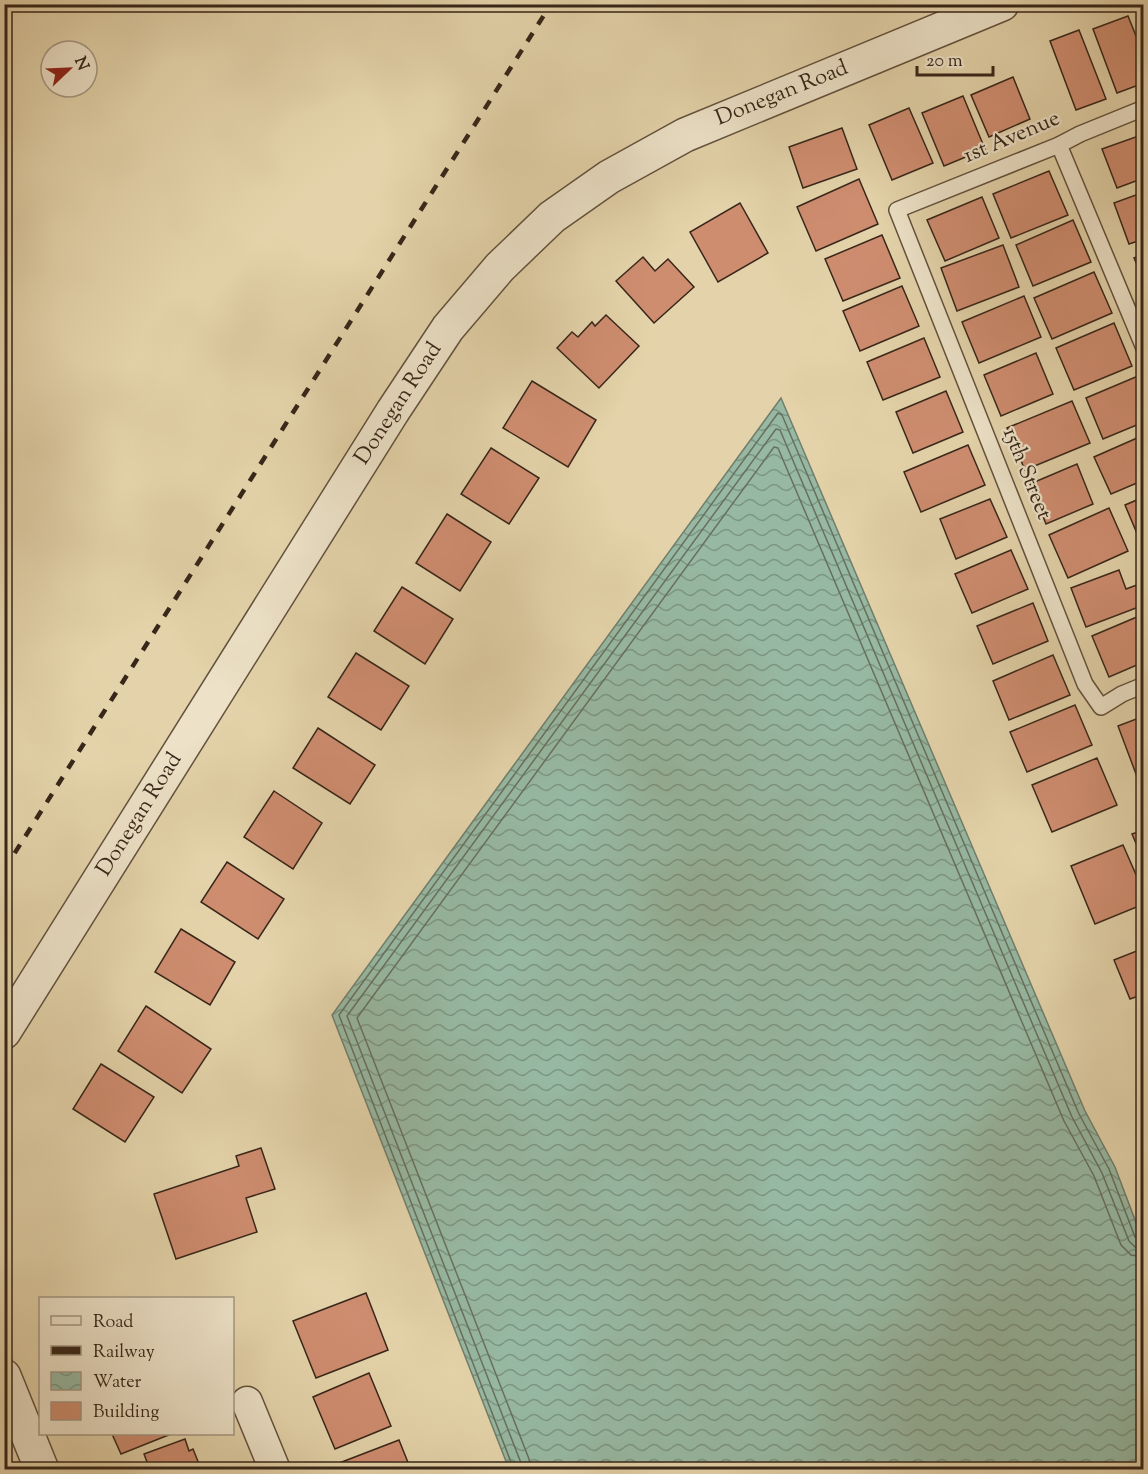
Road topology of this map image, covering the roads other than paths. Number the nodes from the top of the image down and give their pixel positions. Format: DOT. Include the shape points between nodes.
graph roads {
  1 [pos="1002,4"];
  2 [pos="1143,108"];
  3 [pos="1059,145"];
  4 [pos="897,210"];
  5 [pos="1143,348"];
  6 [pos="1143,685"];
  7 [pos="4,1032"];
  8 [pos="4,1376"];
  9 [pos="247,1402"];
  10 [pos="42,1470"];
  11 [pos="275,1470"];
  1 -- 7 [label="street, Donegan Road" via="685,135 609,177 552,217 500,267 448,328 393,411"];
  2 -- 3 [label="lane, 1st Avenue"];
  3 -- 4 [label="lane, 1st Avenue"];
  3 -- 5 [label="lane"];
  4 -- 6 [label="lane, 15th Street" via="1085,684 1101,707"];
  8 -- 10 [label="street"];
  9 -- 11 [label="street"];
}
